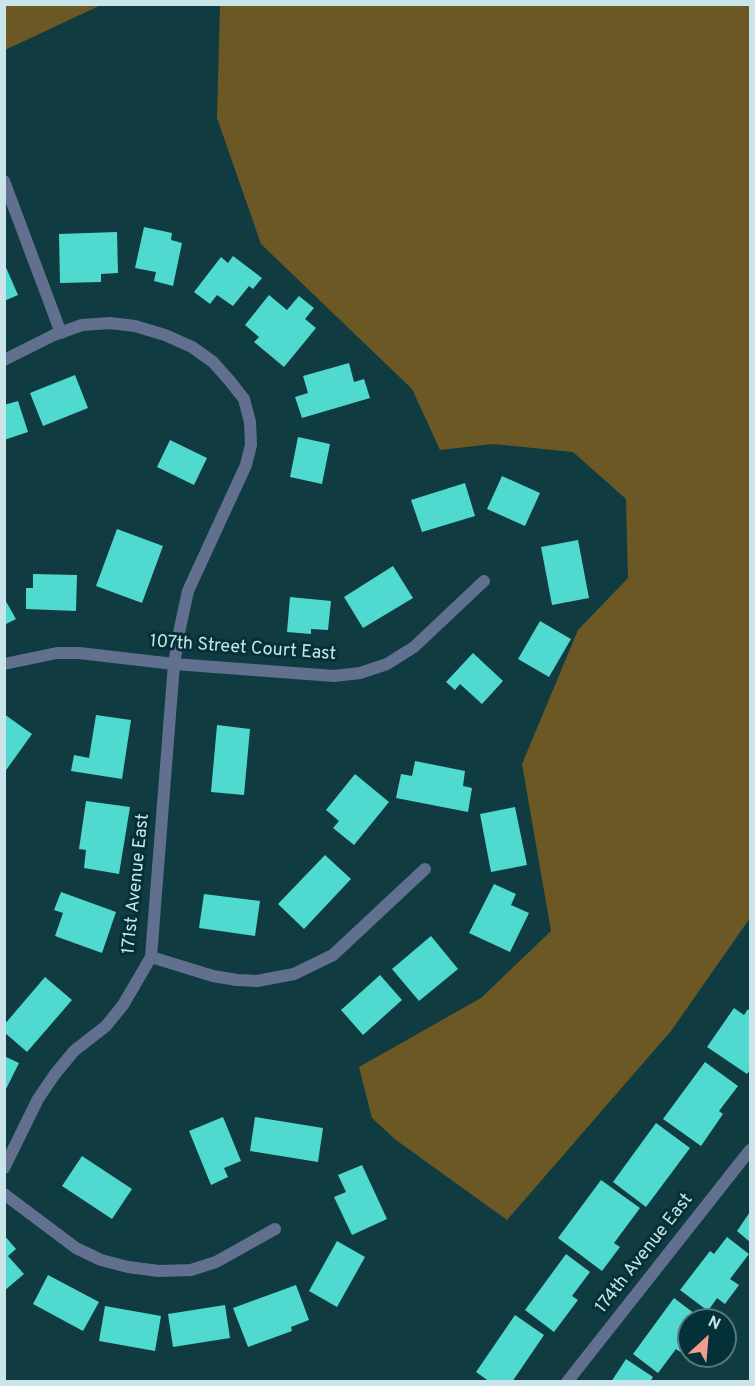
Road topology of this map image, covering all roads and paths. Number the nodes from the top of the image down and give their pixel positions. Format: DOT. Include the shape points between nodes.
graph roads {
  1 [pos="4,181"];
  2 [pos="61,333"];
  3 [pos="4,360"];
  4 [pos="484,581"];
  5 [pos="4,664"];
  6 [pos="174,664"];
  7 [pos="425,869"];
  8 [pos="151,957"];
  9 [pos="750,1150"];
  10 [pos="4,1168"];
  11 [pos="4,1194"];
  12 [pos="275,1229"];
  13 [pos="567,1382"];
  1 -- 2 [label="street"];
  2 -- 3 [label="street, 171st Avenue East"];
  2 -- 6 [label="street, 171st Avenue East" via="82,325 110,323 165,335 213,362 244,399 251,445 246,465 188,591"];
  4 -- 6 [label="street, 107th Street Court East" via="414,647 387,664 360,673 334,676"];
  5 -- 6 [label="street, 107th Street Court East" via="57,653"];
  6 -- 8 [label="street, 171st Avenue East"];
  7 -- 8 [label="street" via="333,955 294,974 237,980"];
  8 -- 10 [label="street, 171st Avenue East" via="123,1005 55,1074 38,1099"];
  9 -- 13 [label="street, 174th Avenue East"];
  11 -- 12 [label="street" via="76,1248 128,1268 159,1272 191,1270 216,1262"];
}
